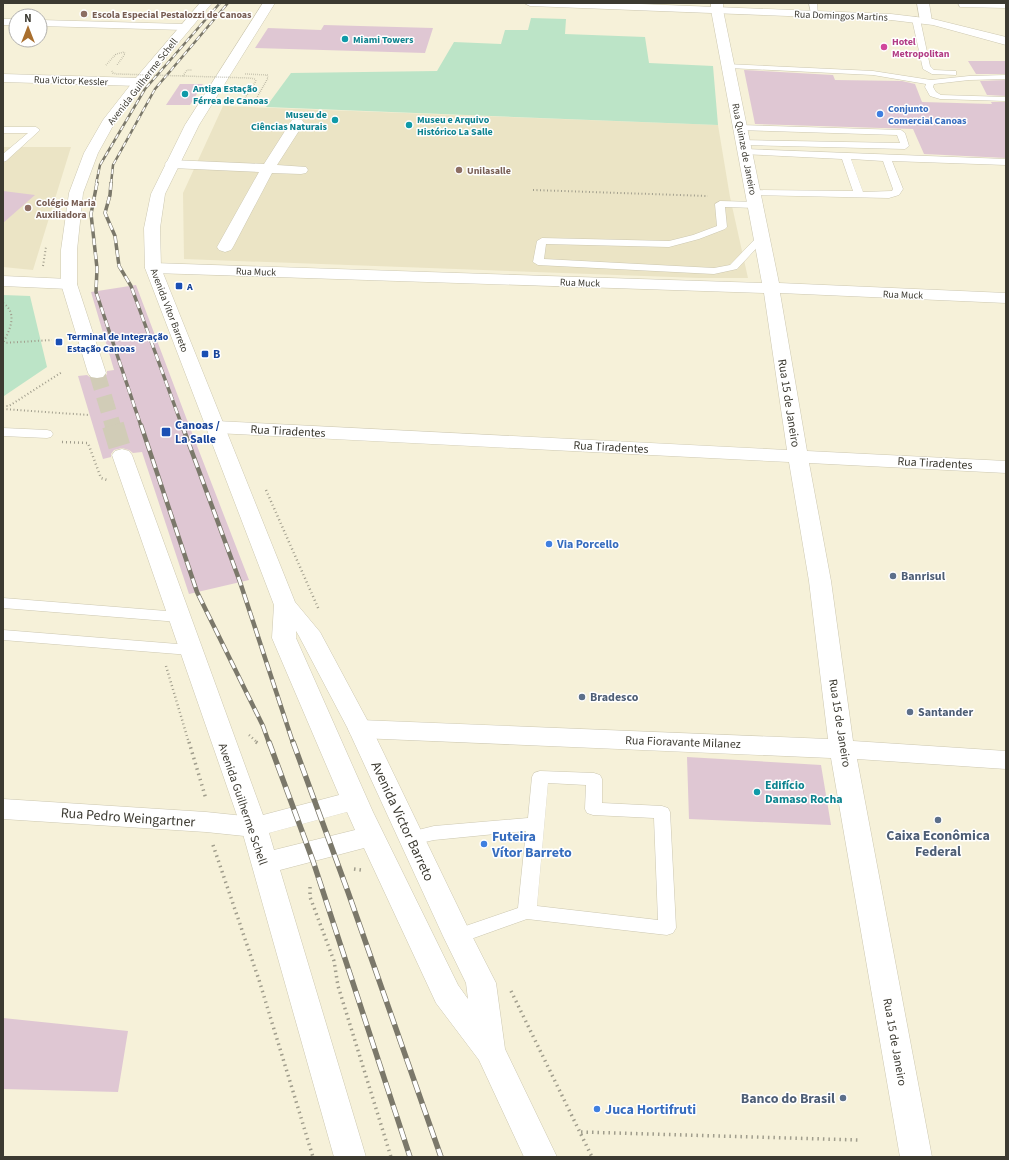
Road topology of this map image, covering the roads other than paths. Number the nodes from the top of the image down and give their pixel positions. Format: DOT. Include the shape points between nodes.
graph roads {
  1 [pos="206,3"];
  2 [pos="269,3"];
  3 [pos="530,3"];
  4 [pos="923,3"];
  5 [pos="962,3"];
  6 [pos="717,6"];
  7 [pos="1006,6"];
  8 [pos="814,8"];
  9 [pos="921,20"];
  10 [pos="48,23"];
  11 [pos="184,27"];
  12 [pos="1006,40"];
  13 [pos="729,66"];
  14 [pos="1006,76"];
  15 [pos="3,78"];
  16 [pos="139,82"];
  17 [pos="931,82"];
  18 [pos="1006,99"];
  19 [pos="297,123"];
  20 [pos="3,130"];
  21 [pos="743,141"];
  22 [pos="845,156"];
  23 [pos="886,158"];
  24 [pos="3,159"];
  25 [pos="1006,162"];
  26 [pos="172,164"];
  27 [pos="268,168"];
  28 [pos="301,170"];
  29 [pos="859,194"];
  30 [pos="754,198"];
  31 [pos="762,237"];
  32 [pos="225,247"];
  33 [pos="153,268"];
  34 [pos="701,270"];
  35 [pos="3,281"];
  36 [pos="69,284"];
  37 [pos="720,286"];
  38 [pos="771,288"];
  39 [pos="1006,298"];
  40 [pos="97,373"];
  41 [pos="216,427"];
  42 [pos="3,432"];
  43 [pos="47,434"];
  44 [pos="122,455"];
  45 [pos="798,456"];
  46 [pos="1006,467"];
  47 [pos="3,603"];
  48 [pos="285,605"];
  49 [pos="179,617"];
  50 [pos="3,635"];
  51 [pos="190,650"];
  52 [pos="360,729"];
  53 [pos="842,749"];
  54 [pos="1006,760"];
  55 [pos="356,800"];
  56 [pos="3,809"];
  57 [pos="536,824"];
  58 [pos="254,827"];
  59 [pos="371,836"];
  60 [pos="412,838"];
  61 [pos="264,864"];
  62 [pos="527,912"];
  63 [pos="457,936"];
  64 [pos="490,1050"];
  65 [pos="350,1157"];
  66 [pos="541,1157"];
  67 [pos="916,1157"];
  1 -- 11 [label="main road, Avenida Guilherme Schell"];
  2 -- 26 [label="main road, Avenida Vitor Barreto" via="192,125"];
  3 -- 6 [label="main road, Rua Domingos Martins"];
  4 -- 9 [label="main road"];
  5 -- 7 [label="lane"];
  6 -- 8 [label="main road, Rua Domingos Martins"];
  6 -- 13 [label="main road, Rua Quinze de Janeiro"];
  8 -- 9 [label="main road, Rua Domingos Martins"];
  9 -- 12 [label="main road, Rua Domingos Martins"];
  9 -- 14 [label="lane" via="924,62 929,70"];
  10 -- 11 [label="main road"];
  11 -- 16 [label="main road, Avenida Guilherme Schell"];
  13 -- 17 [label="lane" via="873,73"];
  13 -- 21 [label="main road, Rua Quinze de Janeiro"];
  14 -- 17 [label="lane"];
  15 -- 16 [label="main road, Rua Victor Kessler"];
  16 -- 36 [label="main road, Avenida Guilherme Schell" via="118,108 91,153 76,193 69,250"];
  17 -- 18 [label="lane" via="929,87 933,94 940,97"];
  19 -- 27 [label="main road"];
  20 -- 24 [label="lane" via="36,130"];
  21 -- 21 [label="lane" via="905,146 900,133"];
  21 -- 22 [label="lane"];
  21 -- 30 [label="main road, Rua Quinze de Janeiro"];
  22 -- 23 [label="lane"];
  22 -- 29 [label="lane"];
  23 -- 25 [label="lane"];
  23 -- 29 [label="lane" via="898,189 896,193"];
  26 -- 27 [label="main road"];
  26 -- 33 [label="main road, Avenida Vitor Barreto" via="158,194 152,228"];
  27 -- 28 [label="main road"];
  27 -- 32 [label="main road"];
  29 -- 30 [label="lane"];
  30 -- 31 [label="main road, Rua Quinze de Janeiro"];
  30 -- 34 [label="lane" via="720,204 722,227 696,237 669,244 542,240 538,262"];
  31 -- 34 [label="lane" via="733,267 714,271"];
  31 -- 38 [label="main road, Rua Quinze de Janeiro"];
  33 -- 37 [label="main road, Rua Muck"];
  33 -- 41 [label="main road, Avenida Vitor Barreto"];
  34 -- 37 [label="lane"];
  35 -- 36 [label="main road"];
  36 -- 40 [label="main road, Avenida Guilherme Schell"];
  37 -- 38 [label="main road, Rua Muck"];
  38 -- 39 [label="main road, Rua Muck"];
  38 -- 45 [label="main road, Rua 15 de Janeiro"];
  41 -- 45 [label="main road, Rua Tiradentes"];
  41 -- 48 [label="main road, Avenida Vitor Barreto"];
  42 -- 43 [label="lane"];
  44 -- 49 [label="main road, Avenida Guilherme Schell"];
  45 -- 46 [label="main road, Rua Tiradentes"];
  45 -- 53 [label="main road, Rua 15 de Janeiro" via="820,581"];
  47 -- 49 [label="lane"];
  48 -- 52 [label="main road, Avenida Victor Barreto" via="310,632"];
  48 -- 55 [label="main road" via="284,638"];
  49 -- 51 [label="main road, Avenida Guilherme Schell"];
  50 -- 51 [label="lane"];
  51 -- 58 [label="main road, Avenida Guilherme Schell"];
  52 -- 53 [label="main road, Rua Fioravante Milanez"];
  52 -- 60 [label="main road, Avenida Victor Barreto"];
  53 -- 54 [label="main road, Rua Fioravante Milanez"];
  53 -- 67 [label="main road, Rua 15 de Janeiro"];
  55 -- 58 [label="main road"];
  55 -- 59 [label="main road"];
  56 -- 58 [label="main road, Rua Pedro Weingartner"];
  57 -- 60 [label="lane" via="441,832"];
  57 -- 62 [label="lane"];
  57 -- 62 [label="lane" via="540,777 594,779 593,809 662,812 667,928"];
  58 -- 61 [label="main road, Avenida Guilherme Schell"];
  59 -- 61 [label="main road"];
  59 -- 64 [label="main road" via="447,994"];
  60 -- 63 [label="main road, Avenida Victor Barreto"];
  61 -- 65 [label="main road, Avenida Guilherme Schell"];
  62 -- 63 [label="lane"];
  63 -- 64 [label="main road, Avenida Victor Barreto" via="481,983"];
  64 -- 66 [label="main road"];
}
